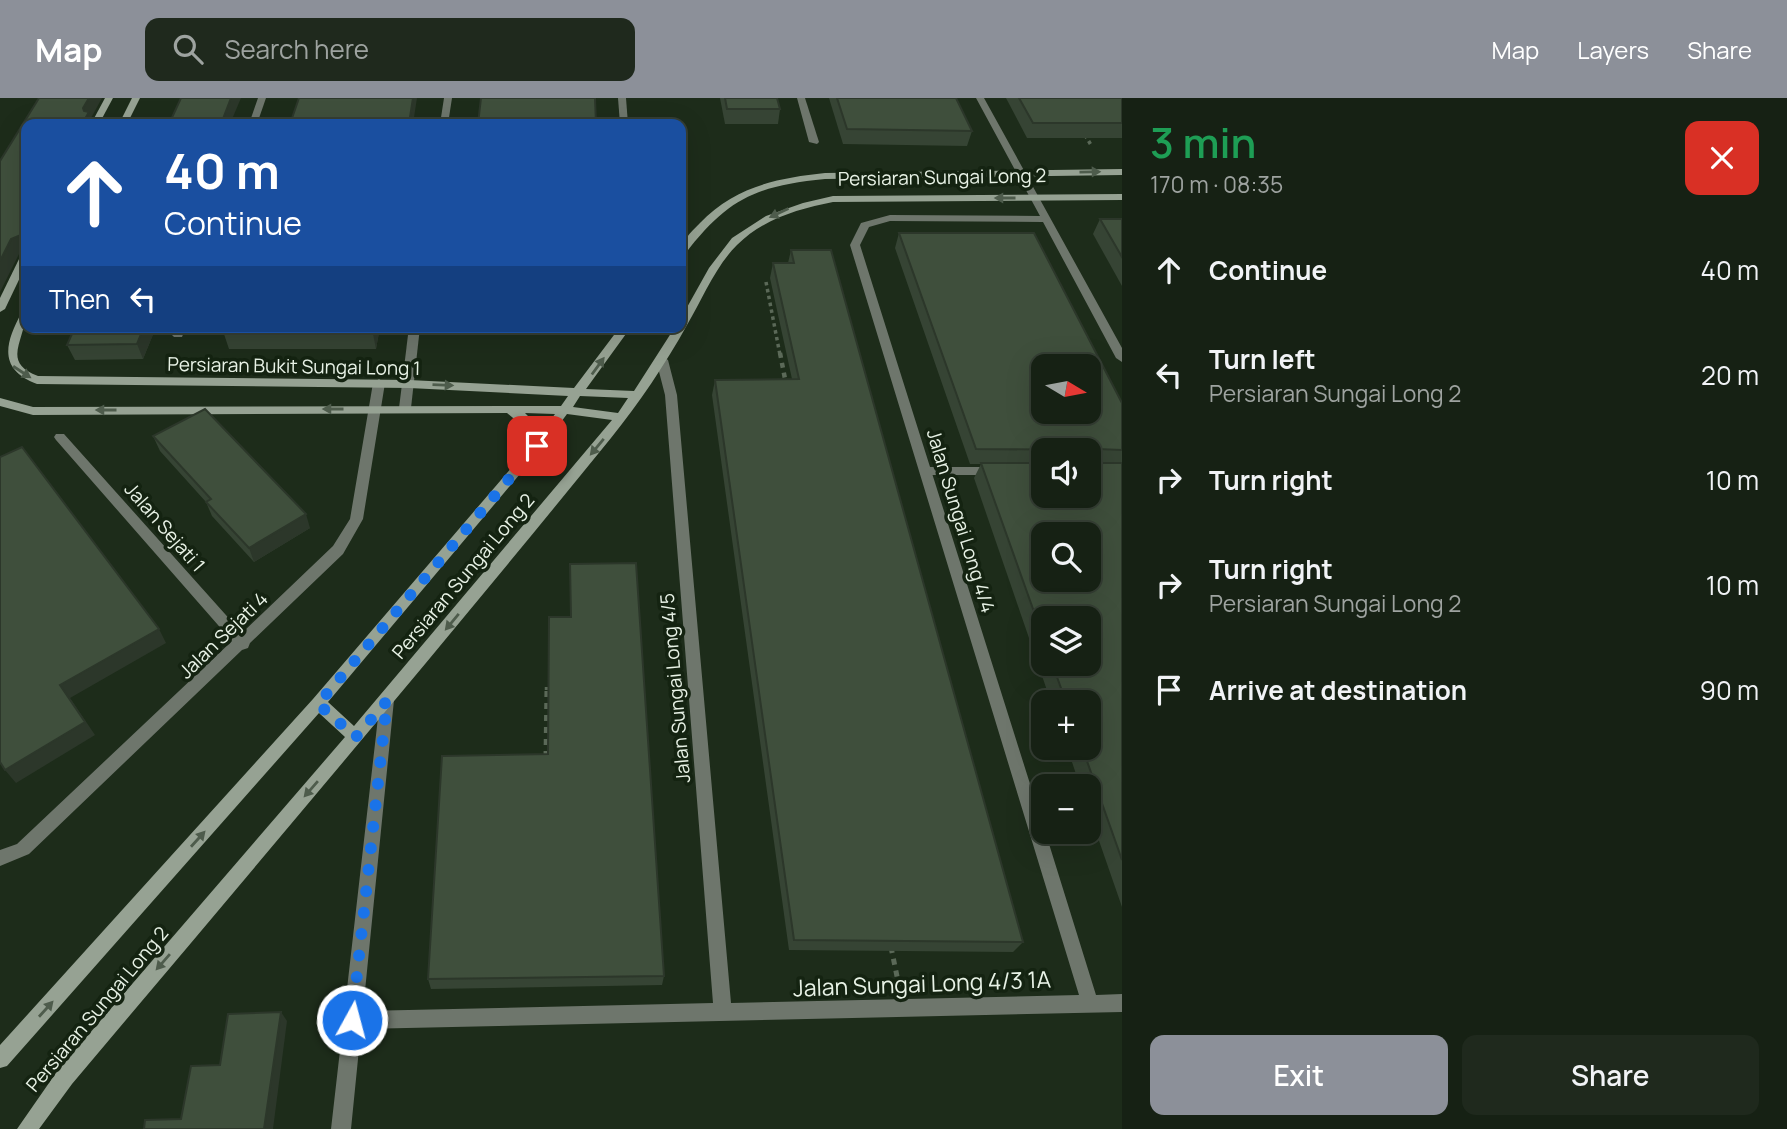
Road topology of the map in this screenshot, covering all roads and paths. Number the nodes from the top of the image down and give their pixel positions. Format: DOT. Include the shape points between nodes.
graph roads {
  1 [pos="109,98"];
  2 [pos="136,98"];
  3 [pos="262,98"];
  4 [pos="448,98"];
  5 [pos="622,98"];
  6 [pos="801,98"];
  7 [pos="980,98"];
  8 [pos="98,119"];
  9 [pos="126,119"];
  10 [pos="255,119"];
  11 [pos="445,119"];
  12 [pos="624,119"];
  13 [pos="1084,134"];
  14 [pos="814,142"];
  15 [pos="1091,145"];
  16 [pos="1122,172"];
  17 [pos="1021,173"];
  18 [pos="1034,197"];
  19 [pos="1122,197"];
  20 [pos="1046,219"];
  21 [pos="686,246"];
  22 [pos="21,265"];
  23 [pos="766,282"];
  24 [pos="0,309"];
  25 [pos="686,319"];
  26 [pos="21,325"];
  27 [pos="414,333"];
  28 [pos="622,333"];
  29 [pos="678,333"];
  30 [pos="1122,358"];
  31 [pos="662,360"];
  32 [pos="379,383"];
  33 [pos="409,384"];
  34 [pos="787,390"];
  35 [pos="580,391"];
  36 [pos="637,395"];
  37 [pos="0,402"];
  38 [pos="374,408"];
  39 [pos="405,408"];
  40 [pos="508,409"];
  41 [pos="566,410"];
  42 [pos="621,417"];
  43 [pos="60,437"];
  44 [pos="537,446"];
  45 [pos="926,471"];
  46 [pos="1004,471"];
  47 [pos="243,644"];
  48 [pos="547,687"];
  49 [pos="387,701"];
  50 [pos="318,704"];
  51 [pos="356,737"];
  52 [pos="545,768"];
  53 [pos="0,858"];
  54 [pos="890,943"];
  55 [pos="1090,1003"];
  56 [pos="1122,1003"];
  57 [pos="903,1008"];
  58 [pos="723,1013"];
  59 [pos="352,1020"];
  60 [pos="0,1059"];
  61 [pos="27,1129"];
  62 [pos="341,1129"];
  1 -- 8 [label="street"];
  2 -- 9 [label="street"];
  3 -- 10 [label="street"];
  4 -- 11 [label="street"];
  5 -- 12 [label="street"];
  6 -- 14 [label="street"];
  7 -- 17 [label="street"];
  13 -- 15 [label="path"];
  17 -- 16 [label="street, Persiaran Sungai Long 2, one-way"];
  17 -- 18 [label="street"];
  17 -- 21 [label="street, Persiaran Sungai Long 2" via="790,179 745,193 716,210"];
  18 -- 19 [label="street, Persiaran Sungai Long 2"];
  18 -- 20 [label="street"];
  18 -- 25 [label="street, Persiaran Sungai Long 2, one-way" via="833,199 793,207 757,224 735,241"];
  20 -- 30 [label="street"];
  20 -- 45 [label="street, Jalan Sungai Long 4/4" via="890,218 865,225 855,245"];
  22 -- 24 [label="street"];
  23 -- 34 [label="path"];
  26 -- 32 [label="street, Persiaran Bukit Sungai Long 1, one-way" via="10,349 11,364 20,374 37,380"];
  27 -- 33 [label="street"];
  35 -- 28 [label="street, Persiaran Sungai Long 2, one-way"];
  29 -- 31 [label="street, Persiaran Sungai Long 2, one-way"];
  31 -- 36 [label="street, Persiaran Sungai Long 2"];
  31 -- 58 [label="street, Jalan Sungai Long 4/5" via="671,395"];
  32 -- 33 [label="street, Persiaran Bukit Sungai Long 1"];
  32 -- 38 [label="street, Jalan Sejati 4"];
  33 -- 35 [label="street, Persiaran Bukit Sungai Long 1, one-way"];
  33 -- 39 [label="street"];
  35 -- 36 [label="street, Persiaran Bukit Sungai Long 1"];
  35 -- 41 [label="street, Persiaran Sungai Long 2"];
  36 -- 42 [label="street, Persiaran Sungai Long 2"];
  38 -- 37 [label="street, Persiaran Bukit Sungai Long 1, one-way" via="33,411"];
  38 -- 39 [label="street, Persiaran Bukit Sungai Long 1"];
  38 -- 47 [label="street, Jalan Sejati 4" via="356,519 338,550"];
  39 -- 40 [label="street, Persiaran Bukit Sungai Long 1"];
  40 -- 41 [label="street, Persiaran Bukit Sungai Long 1"];
  40 -- 44 [label="street" via="535,430"];
  41 -- 42 [label="street, Persiaran Bukit Sungai Long 1"];
  41 -- 44 [label="street, Persiaran Sungai Long 2"];
  42 -- 49 [label="street, Persiaran Sungai Long 2, one-way"];
  43 -- 47 [label="street, Jalan Sejati 1"];
  44 -- 50 [label="street, Persiaran Sungai Long 2"];
  45 -- 46 [label="lane"];
  45 -- 55 [label="street, Jalan Sungai Long 4/4"];
  47 -- 53 [label="street, Jalan Sejati 4" via="23,849"];
  48 -- 52 [label="path"];
  49 -- 51 [label="street, Persiaran Sungai Long 2"];
  49 -- 59 [label="street"];
  50 -- 51 [label="street"];
  60 -- 50 [label="street, Persiaran Sungai Long 2, one-way"];
  51 -- 61 [label="street, Persiaran Sungai Long 2, one-way" via="65,1077"];
  54 -- 57 [label="path"];
  55 -- 56 [label="street, Jalan Sungai Long 4/3 1A"];
  55 -- 57 [label="street, Jalan Sungai Long 4/3 1A"];
  57 -- 58 [label="street, Jalan Sungai Long 4/3 1A"];
  58 -- 59 [label="street, Jalan Sungai Long 4/3 1A"];
  59 -- 62 [label="street"];
}
